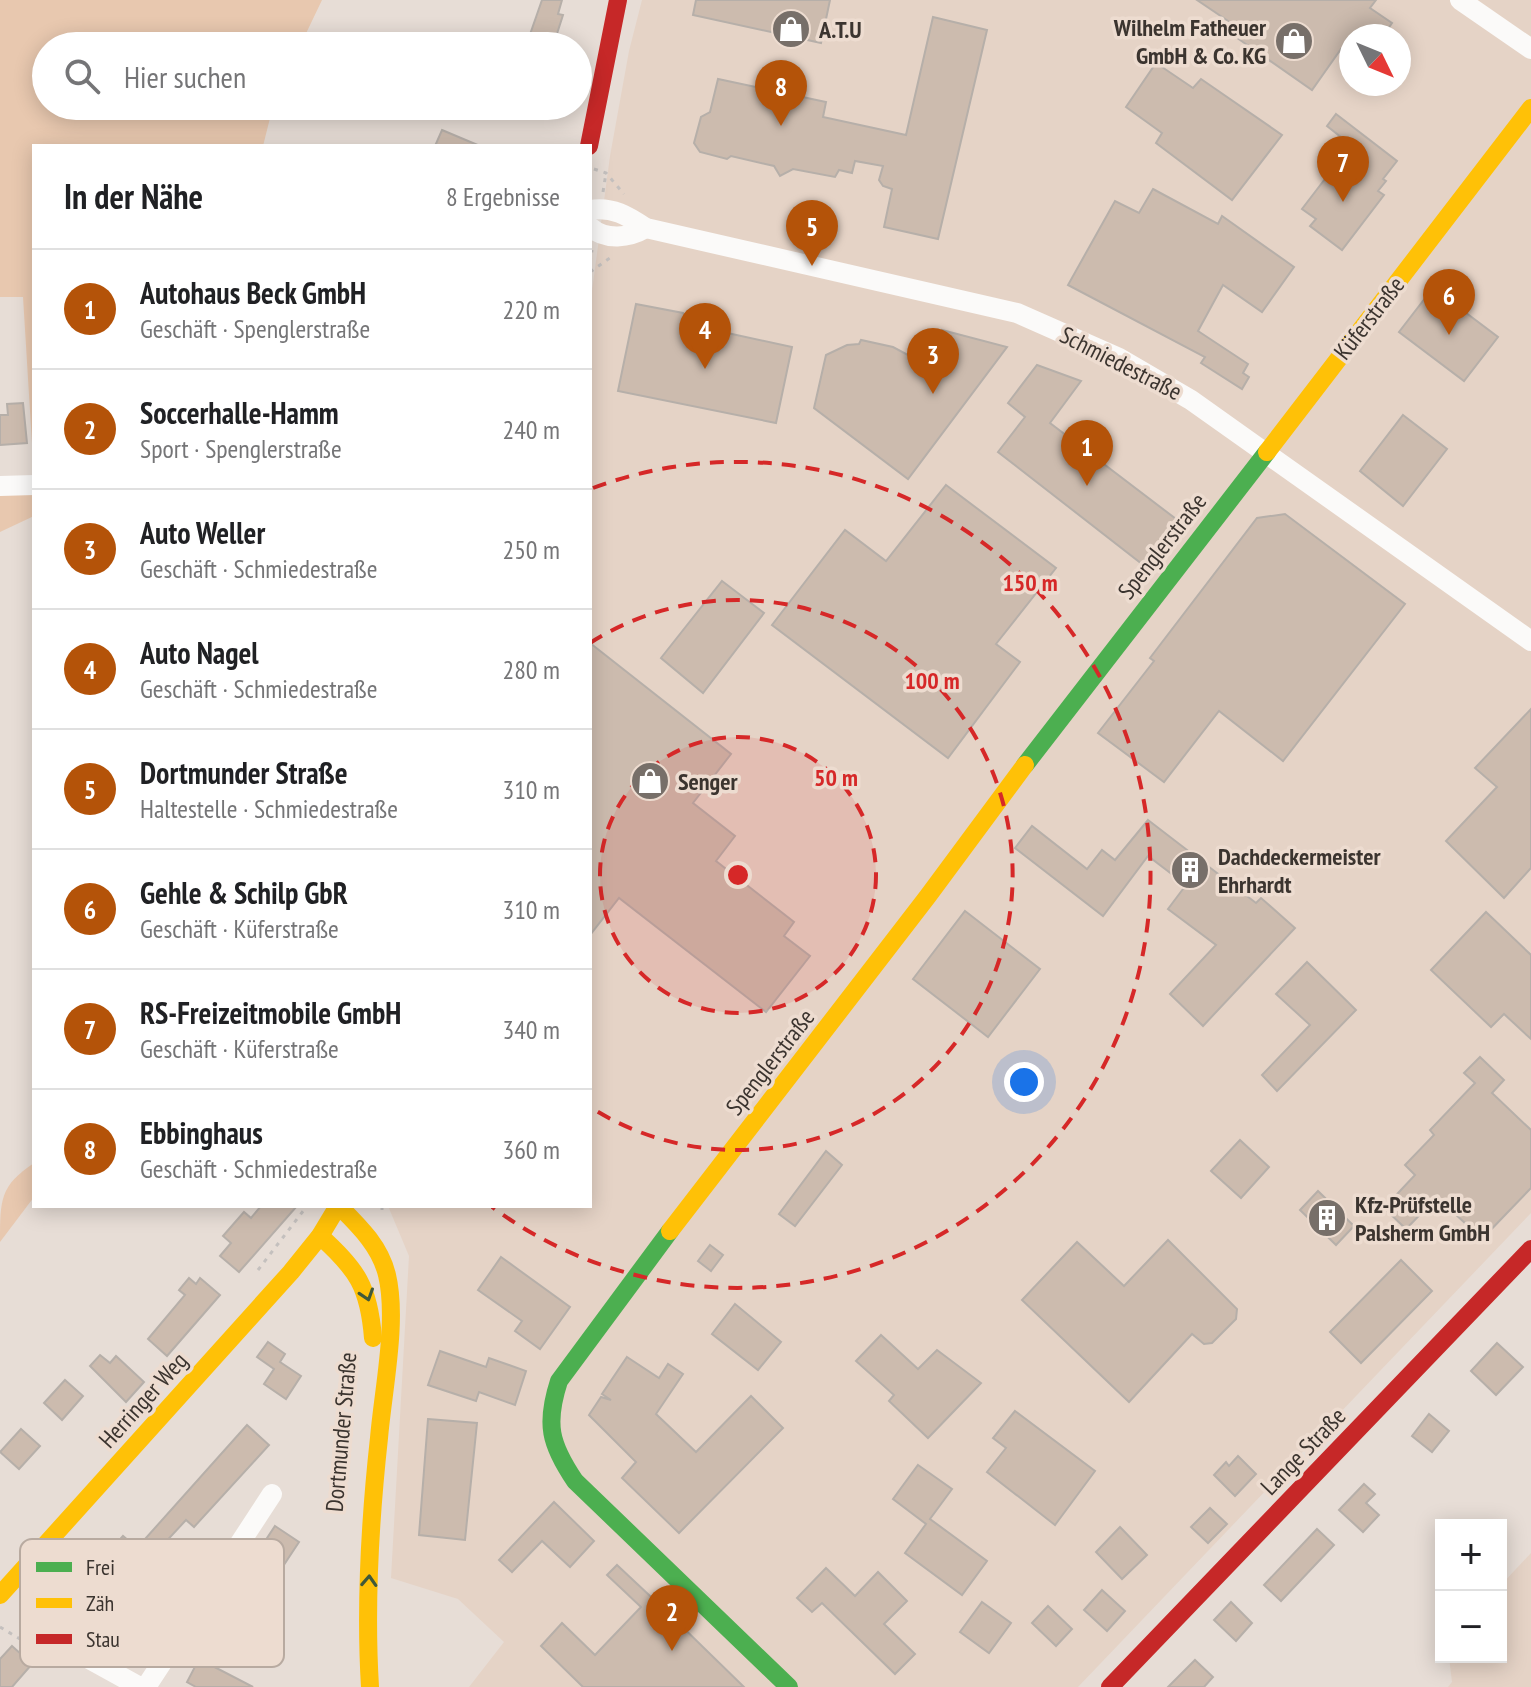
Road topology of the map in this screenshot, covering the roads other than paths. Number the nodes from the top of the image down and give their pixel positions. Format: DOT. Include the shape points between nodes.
graph roads {
  1 [pos="618,0"];
  2 [pos="1460,0"];
  3 [pos="1531,49"];
  4 [pos="1531,108"];
  5 [pos="589,144"];
  6 [pos="592,210"];
  7 [pos="646,228"];
  8 [pos="592,229"];
  9 [pos="1266,452"];
  10 [pos="32,485"];
  11 [pos="0,486"];
  12 [pos="1531,641"];
  13 [pos="337,1208"];
  14 [pos="340,1208"];
  15 [pos="320,1236"];
  16 [pos="1531,1249"];
  17 [pos="272,1494"];
  18 [pos="50,1539"];
  19 [pos="242,1539"];
  20 [pos="20,1573"];
  21 [pos="0,1595"];
  22 [pos="106,1667"];
  23 [pos="156,1667"];
  24 [pos="351,1672"];
  25 [pos="143,1687"];
  26 [pos="370,1687"];
  27 [pos="789,1687"];
  28 [pos="1110,1687"];
  1 -- 5 [label="street"];
  2 -- 3 [label="street"];
  4 -- 9 [label="street, Küferstraße"];
  6 -- 7 [label="street, Schmiedestraße" via="622,213"];
  7 -- 8 [label="street, Schmiedestraße" via="616,237"];
  7 -- 9 [label="street, Schmiedestraße" via="1017,313 1119,358"];
  9 -- 12 [label="street, Schmiedestraße"];
  9 -- 27 [label="street, Spenglerstraße" via="559,1381 550,1430 553,1446 575,1481"];
  10 -- 11 [label="street"];
  13 -- 15 [label="street, Dortmunder Straße"];
  26 -- 14 [label="street, Dortmunder Straße, one-way" via="374,1484 391,1313 380,1255"];
  15 -- 18 [label="street, Herringer Weg"];
  15 -- 24 [label="street, Dortmunder Straße, one-way" via="362,1279 372,1318 356,1520"];
  16 -- 28 [label="street, Lange Straße"];
  17 -- 19 [label="street"];
  20 -- 21 [label="street, Herringer Weg"];
  22 -- 25 [label="street"];
  23 -- 25 [label="street"];
}
